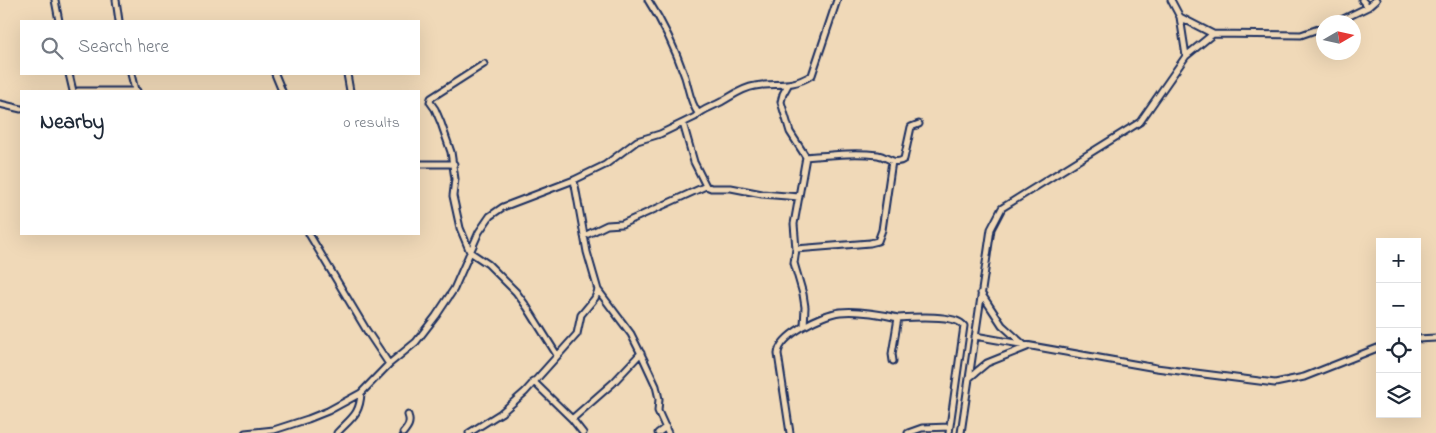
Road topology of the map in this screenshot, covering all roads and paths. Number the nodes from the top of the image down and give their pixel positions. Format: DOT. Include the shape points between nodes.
graph roads {
  1 [pos="55,0"];
  2 [pos="116,0"];
  3 [pos="648,0"];
  4 [pos="837,0"];
  5 [pos="1171,0"];
  6 [pos="1362,0"];
  7 [pos="1376,0"];
  8 [pos="1368,7"];
  9 [pos="1351,15"];
  10 [pos="1180,16"];
  11 [pos="59,20"];
  12 [pos="119,20"];
  13 [pos="1316,30"];
  14 [pos="1213,34"];
  15 [pos="1186,56"];
  16 [pos="484,64"];
  17 [pos="69,75"];
  18 [pos="131,75"];
  19 [pos="275,75"];
  20 [pos="347,75"];
  21 [pos="788,85"];
  22 [pos="73,90"];
  23 [pos="136,90"];
  24 [pos="282,90"];
  25 [pos="350,90"];
  26 [pos="0,104"];
  27 [pos="20,109"];
  28 [pos="698,113"];
  29 [pos="683,123"];
  30 [pos="919,124"];
  31 [pos="806,157"];
  32 [pos="892,161"];
  33 [pos="420,164"];
  34 [pos="454,164"];
  35 [pos="574,180"];
  36 [pos="706,186"];
  37 [pos="798,197"];
  38 [pos="310,235"];
  39 [pos="584,236"];
  40 [pos="796,249"];
  41 [pos="470,252"];
  42 [pos="598,290"];
  43 [pos="981,292"];
  44 [pos="898,318"];
  45 [pos="804,326"];
  46 [pos="975,336"];
  47 [pos="1436,338"];
  48 [pos="1421,339"];
  49 [pos="1027,346"];
  50 [pos="1376,349"];
  51 [pos="641,353"];
  52 [pos="557,355"];
  53 [pos="893,362"];
  54 [pos="389,364"];
  55 [pos="969,378"];
  56 [pos="533,381"];
  57 [pos="361,393"];
  58 [pos="408,415"];
  59 [pos="572,420"];
  60 [pos="950,426"];
  61 [pos="666,427"];
  62 [pos="245,433"];
  63 [pos="337,433"];
  64 [pos="403,433"];
  65 [pos="469,433"];
  66 [pos="583,433"];
  67 [pos="658,433"];
  68 [pos="668,433"];
  69 [pos="790,433"];
  70 [pos="908,433"];
  71 [pos="949,433"];
  72 [pos="961,433"];
  1 -- 11 [label="street"];
  2 -- 12 [label="street"];
  3 -- 28 [label="street" via="662,24"];
  4 -- 21 [label="street" via="812,75"];
  5 -- 10 [label="street"];
  6 -- 8 [label="street"];
  7 -- 8 [label="street"];
  8 -- 9 [label="street"];
  10 -- 14 [label="street"];
  10 -- 15 [label="street"];
  13 -- 14 [label="street" via="1301,35"];
  14 -- 15 [label="street"];
  15 -- 43 [label="street" via="1140,122 1002,208 990,229"];
  16 -- 34 [label="street" via="431,98"];
  17 -- 22 [label="street"];
  18 -- 23 [label="street"];
  19 -- 24 [label="street"];
  20 -- 25 [label="street"];
  21 -- 28 [label="street" via="754,86"];
  21 -- 31 [label="street" via="781,102 790,132"];
  26 -- 27 [label="street"];
  28 -- 29 [label="street"];
  29 -- 35 [label="street" via="637,141 605,165"];
  29 -- 36 [label="street" via="694,162"];
  30 -- 32 [label="street" via="911,128 904,159"];
  31 -- 32 [label="street" via="870,154"];
  31 -- 37 [label="street"];
  32 -- 40 [label="street" via="878,241"];
  33 -- 34 [label="street"];
  34 -- 41 [label="street" via="453,196 460,228"];
  35 -- 39 [label="street"];
  35 -- 41 [label="street" via="502,207 478,232"];
  36 -- 37 [label="street"];
  36 -- 39 [label="street" via="622,224 608,225"];
  37 -- 40 [label="street" via="794,224"];
  38 -- 54 [label="street"];
  39 -- 42 [label="street"];
  40 -- 45 [label="street" via="794,263 803,294"];
  41 -- 52 [label="street" via="488,264 516,292"];
  41 -- 54 [label="street" via="454,289 436,316 416,342"];
  42 -- 51 [label="street"];
  42 -- 52 [label="street" via="581,315 577,334"];
  43 -- 46 [label="street"];
  43 -- 49 [label="street" via="1002,325"];
  44 -- 45 [label="street" via="839,312"];
  44 -- 53 [label="street"];
  44 -- 60 [label="street" via="957,320 964,326"];
  45 -- 69 [label="street" via="778,349"];
  46 -- 49 [label="street"];
  46 -- 55 [label="street"];
  47 -- 48 [label="street"];
  49 -- 50 [label="street" via="1156,368 1275,383 1304,378"];
  49 -- 55 [label="street" via="987,362"];
  51 -- 59 [label="street"];
  51 -- 61 [label="street" via="656,386 658,412"];
  52 -- 56 [label="street"];
  54 -- 57 [label="street"];
  55 -- 72 [label="street"];
  56 -- 59 [label="street"];
  56 -- 65 [label="street" via="501,413"];
  57 -- 62 [label="street" via="308,419 274,430"];
  57 -- 63 [label="street" via="357,413"];
  58 -- 64 [label="street" via="410,420"];
  59 -- 66 [label="street"];
  60 -- 70 [label="street" via="922,428"];
  60 -- 71 [label="street"];
  61 -- 67 [label="street"];
  61 -- 68 [label="street"];
}
